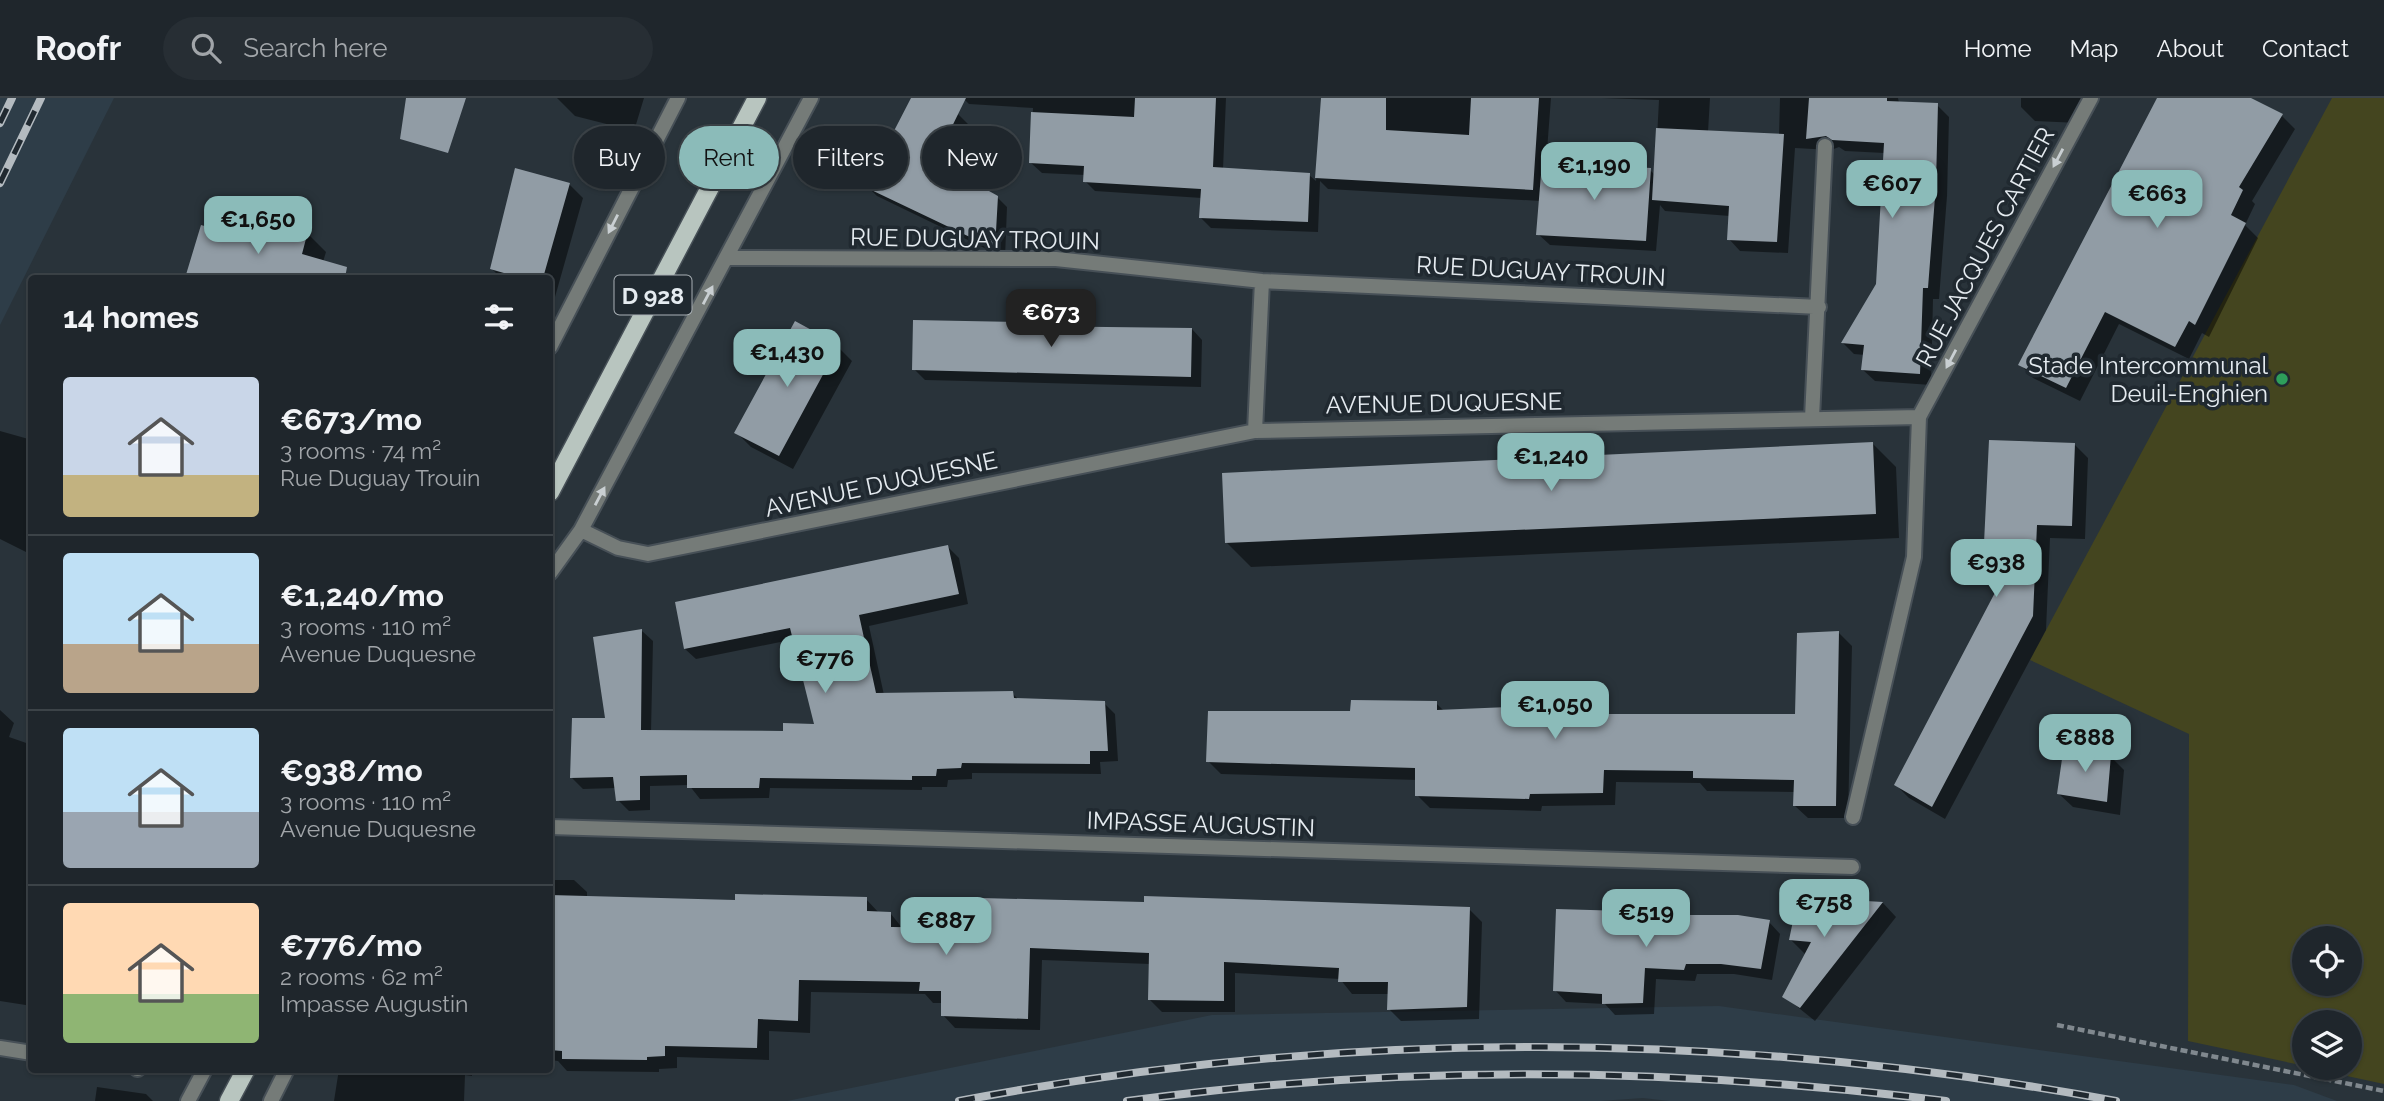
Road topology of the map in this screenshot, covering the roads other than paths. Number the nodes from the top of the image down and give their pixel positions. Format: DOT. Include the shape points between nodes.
graph roads {
  1 [pos="678,98"];
  2 [pos="757,98"];
  3 [pos="811,98"];
  4 [pos="2091,98"];
  5 [pos="1825,146"];
  6 [pos="728,258"];
  7 [pos="1262,281"];
  8 [pos="1819,307"];
  9 [pos="553,341"];
  10 [pos="1919,417"];
  11 [pos="1812,418"];
  12 [pos="1255,430"];
  13 [pos="553,486"];
  14 [pos="581,530"];
  15 [pos="553,569"];
  16 [pos="1853,817"];
  17 [pos="553,827"];
  18 [pos="1852,867"];
  19 [pos="0,1048"];
  20 [pos="28,1052"];
  21 [pos="203,1073"];
  22 [pos="244,1073"];
  23 [pos="285,1073"];
  24 [pos="188,1101"];
  25 [pos="229,1101"];
  26 [pos="271,1101"];
  1 -- 9 [label="street, one-way"];
  2 -- 13 [label="main road, D 928"];
  3 -- 6 [label="street"];
  4 -- 10 [label="street, RUE JACQUES CARTIER, one-way"];
  5 -- 8 [label="street"];
  6 -- 7 [label="street, RUE DUGUAY TROUIN" via="1056,259"];
  14 -- 6 [label="street, one-way"];
  7 -- 8 [label="street, RUE DUGUAY TROUIN"];
  7 -- 12 [label="street"];
  8 -- 11 [label="street"];
  10 -- 11 [label="street, AVENUE DUQUESNE"];
  10 -- 16 [label="street" via="1914,557"];
  11 -- 12 [label="street, AVENUE DUQUESNE"];
  12 -- 14 [label="street, AVENUE DUQUESNE" via="648,554 618,548"];
  14 -- 15 [label="street"];
  17 -- 18 [label="street, IMPASSE AUGUSTIN"];
  19 -- 20 [label="street"];
  21 -- 24 [label="street"];
  22 -- 25 [label="main road"];
  23 -- 26 [label="street"];
}
